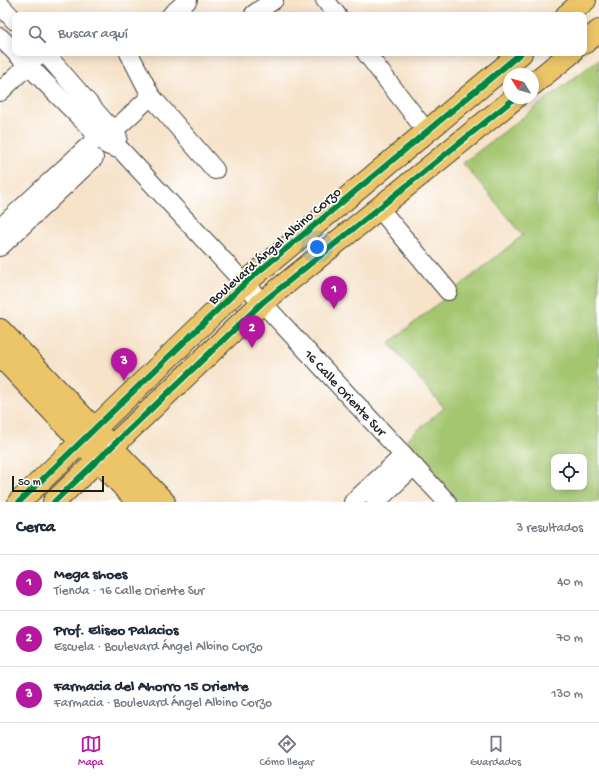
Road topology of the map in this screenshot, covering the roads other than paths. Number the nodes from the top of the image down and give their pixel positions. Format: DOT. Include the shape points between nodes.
graph roads {
  1 [pos="188,0"];
  2 [pos="274,0"];
  3 [pos="325,0"];
  4 [pos="585,0"];
  5 [pos="0,5"];
  6 [pos="174,12"];
  7 [pos="257,12"];
  8 [pos="335,12"];
  9 [pos="571,12"];
  10 [pos="12,18"];
  11 [pos="599,31"];
  12 [pos="0,37"];
  13 [pos="587,41"];
  14 [pos="12,46"];
  15 [pos="25,56"];
  16 [pos="47,56"];
  17 [pos="131,56"];
  18 [pos="368,56"];
  19 [pos="517,56"];
  20 [pos="567,56"];
  21 [pos="539,79"];
  22 [pos="0,92"];
  23 [pos="151,96"];
  24 [pos="508,104"];
  25 [pos="427,132"];
  26 [pos="113,137"];
  27 [pos="216,170"];
  28 [pos="379,208"];
  29 [pos="0,228"];
  30 [pos="0,247"];
  31 [pos="245,283"];
  32 [pos="448,291"];
  33 [pos="263,302"];
  34 [pos="0,330"];
  35 [pos="0,355"];
  36 [pos="87,435"];
  37 [pos="105,453"];
  38 [pos="409,460"];
  39 [pos="19,502"];
  40 [pos="54,502"];
  41 [pos="138,502"];
  42 [pos="164,502"];
  43 [pos="353,502"];
  44 [pos="376,502"];
  45 [pos="447,502"];
  1 -- 6 [label="street"];
  2 -- 7 [label="street"];
  3 -- 8 [label="street"];
  4 -- 9 [label="main road"];
  5 -- 10 [label="street"];
  11 -- 13 [label="main road"];
  12 -- 14 [label="street"];
  15 -- 22 [label="street"];
  15 -- 26 [label="street"];
  16 -- 26 [label="street"];
  17 -- 23 [label="street"];
  18 -- 25 [label="street"];
  19 -- 25 [label="main road, Boulevard Ángel Albino Corzo"];
  20 -- 21 [label="main road"];
  23 -- 26 [label="street"];
  23 -- 27 [label="street"];
  24 -- 28 [label="main road"];
  25 -- 31 [label="main road, Boulevard Ángel Albino Corzo"];
  26 -- 29 [label="street"];
  26 -- 30 [label="street"];
  26 -- 31 [label="street, 16 Calle Oriente Sur"];
  28 -- 32 [label="street"];
  28 -- 33 [label="main road"];
  31 -- 33 [label="street, 16 Calle Oriente Sur"];
  31 -- 36 [label="main road, Boulevard Ángel Albino Corzo"];
  33 -- 37 [label="main road"];
  33 -- 38 [label="street, 16 Calle Oriente Sur"];
  34 -- 36 [label="main road"];
  35 -- 36 [label="main road"];
  36 -- 37 [label="main road"];
  36 -- 39 [label="main road, Boulevard Ángel Albino Corzo"];
  37 -- 40 [label="main road"];
  37 -- 41 [label="main road"];
  37 -- 42 [label="main road"];
  38 -- 43 [label="street"];
  38 -- 44 [label="street"];
  38 -- 45 [label="street, 16 Calle Oriente Sur"];
}
